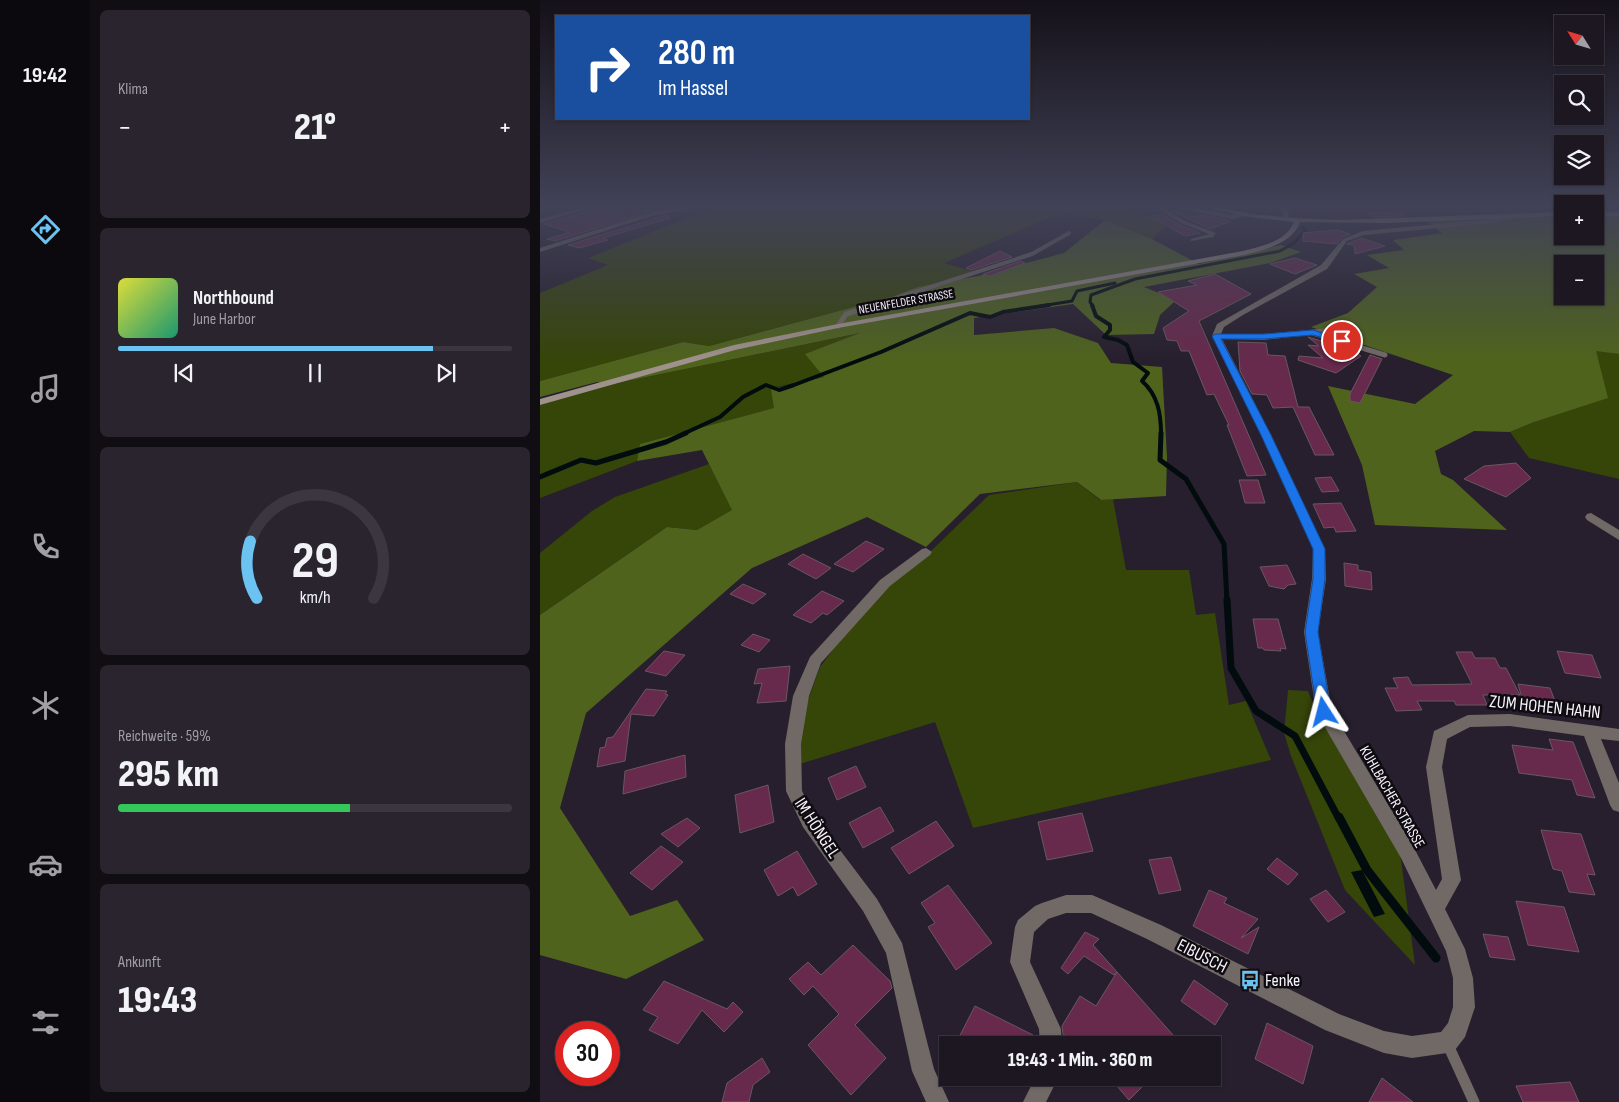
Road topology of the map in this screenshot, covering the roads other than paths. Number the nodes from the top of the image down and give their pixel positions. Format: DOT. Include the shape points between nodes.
graph roads {
  1 [pos="1019,258"];
  2 [pos="1214,258"];
  3 [pos="1330,258"];
  4 [pos="838,326"];
  5 [pos="1352,328"];
  6 [pos="1313,333"];
  7 [pos="1216,336"];
  8 [pos="1385,355"];
  9 [pos="540,402"];
  10 [pos="1591,517"];
  11 [pos="1619,536"];
  12 [pos="926,552"];
  13 [pos="1590,731"];
  14 [pos="1619,734"];
  15 [pos="1619,805"];
  16 [pos="1436,908"];
  17 [pos="1050,1036"];
  18 [pos="1447,1042"];
  19 [pos="1043,1086"];
  20 [pos="938,1102"];
  21 [pos="1034,1102"];
  22 [pos="1474,1102"];
  1 -- 4 [label="lane" via="846,314"];
  2 -- 4 [label="main road, NEUENFELDER STRASSE"];
  3 -- 7 [label="street" via="1324,267 1220,326"];
  4 -- 9 [label="main road, NEUENFELDER STRASSE" via="734,348"];
  5 -- 6 [label="street"];
  6 -- 7 [label="street"];
  6 -- 8 [label="lane"];
  7 -- 16 [label="street, KUHLBACHER STRASSE" via="1319,549 1319,579 1311,632 1324,712 1407,852"];
  10 -- 11 [label="street"];
  12 -- 20 [label="street, IM HÖNGEL" via="885,583 815,661 801,696 793,744 794,791 809,822 870,905 895,950 923,1071"];
  13 -- 14 [label="street, ZUM HOHEN HAHN"];
  13 -- 15 [label="street"];
  13 -- 16 [label="street, ZUM HOHEN HAHN" via="1510,720 1468,721 1440,735 1434,767 1452,880"];
  16 -- 18 [label="street" via="1455,949 1463,978 1462,1015"];
  17 -- 18 [label="street, EIBUSCH" via="1020,962 1025,927 1042,912 1066,904 1092,904 1333,1022 1384,1042 1412,1047"];
  18 -- 22 [label="lane"];
  19 -- 21 [label="street"];
}
